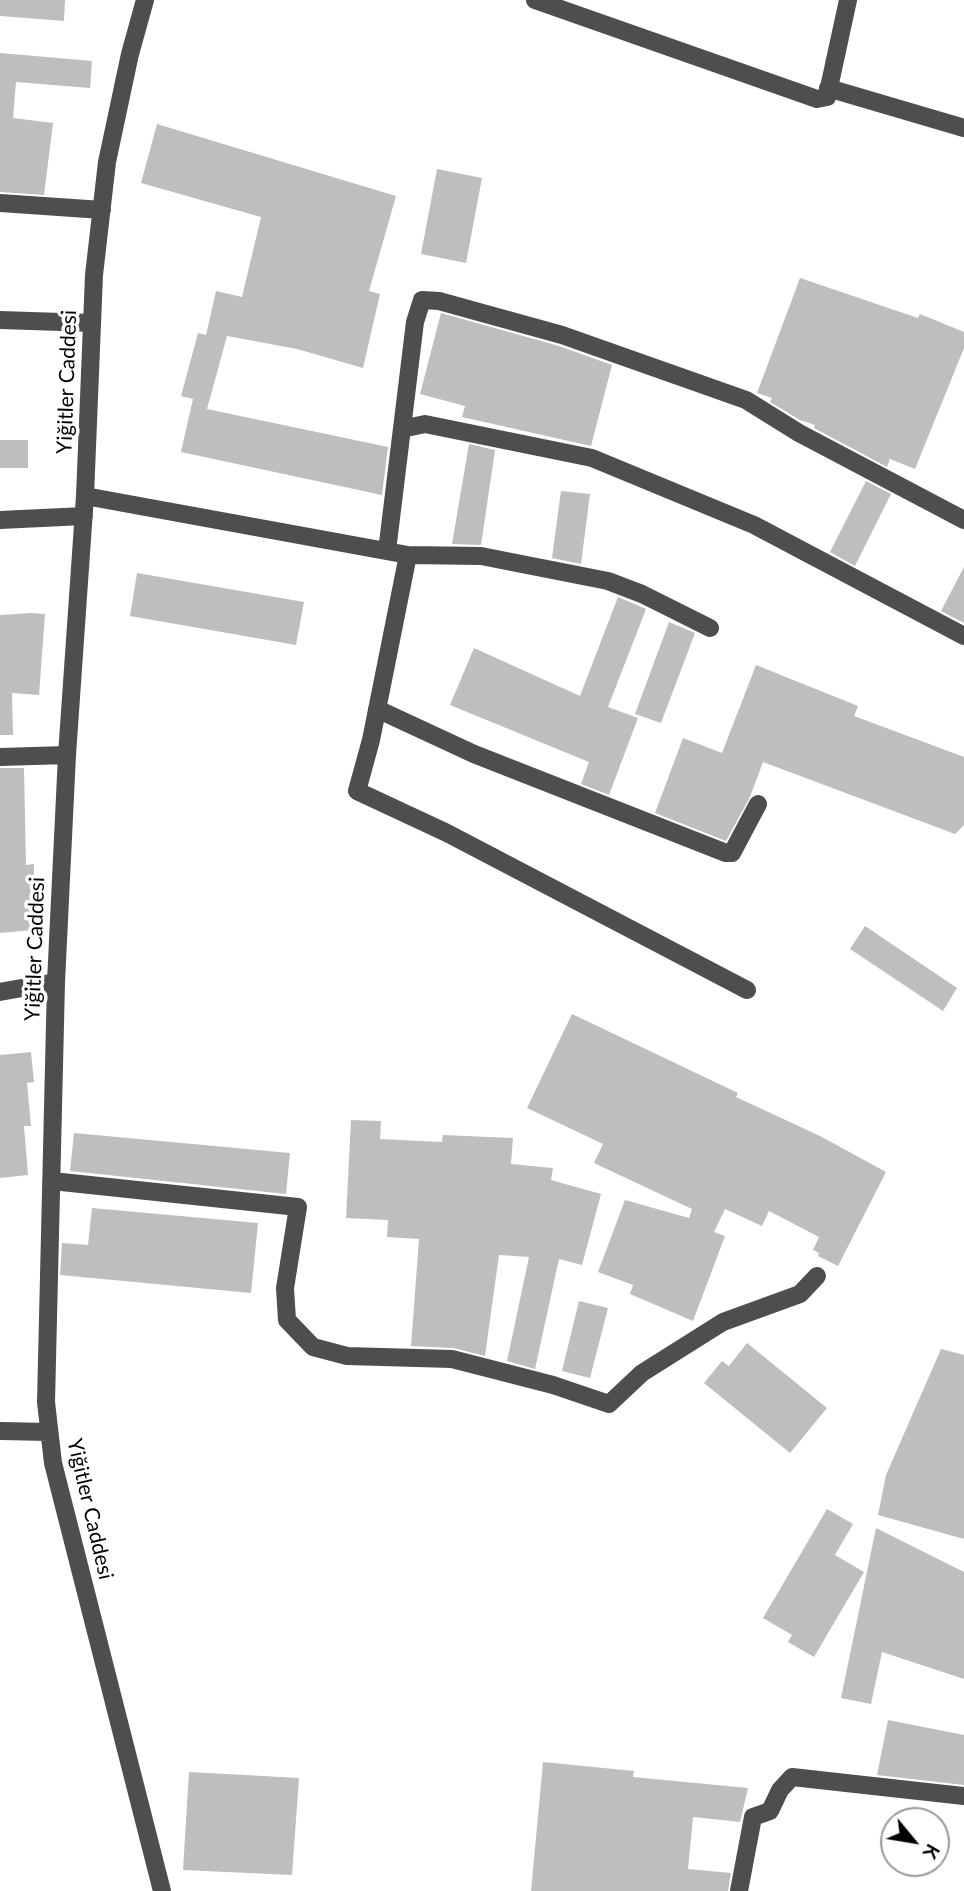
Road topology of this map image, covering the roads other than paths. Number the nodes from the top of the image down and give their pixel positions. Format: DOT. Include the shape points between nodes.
graph roads {
  1 [pos="145,0"];
  2 [pos="535,0"];
  3 [pos="848,0"];
  4 [pos="828,88"];
  5 [pos="964,128"];
  6 [pos="0,203"];
  7 [pos="102,210"];
  8 [pos="0,320"];
  9 [pos="92,323"];
  10 [pos="402,429"];
  11 [pos="85,496"];
  12 [pos="84,516"];
  13 [pos="0,520"];
  14 [pos="964,520"];
  15 [pos="387,551"];
  16 [pos="408,555"];
  17 [pos="710,628"];
  18 [pos="964,636"];
  19 [pos="377,709"];
  20 [pos="67,755"];
  21 [pos="0,757"];
  22 [pos="758,804"];
  23 [pos="55,982"];
  24 [pos="747,990"];
  25 [pos="0,992"];
  26 [pos="52,1181"];
  27 [pos="817,1276"];
  28 [pos="0,1432"];
  29 [pos="50,1432"];
  30 [pos="964,1796"];
  31 [pos="162,1891"];
  32 [pos="739,1891"];
  1 -- 7 [label="street, Yiğitler Caddesi" via="107,162"];
  2 -- 4 [label="street" via="799,94 827,97"];
  3 -- 4 [label="street"];
  4 -- 5 [label="street"];
  6 -- 7 [label="street"];
  7 -- 9 [label="street, Yiğitler Caddesi"];
  8 -- 9 [label="street"];
  9 -- 11 [label="street, Yiğitler Caddesi"];
  10 -- 14 [label="street" via="415,323 422,300 439,301 562,335 746,400"];
  10 -- 15 [label="street"];
  10 -- 18 [label="street" via="425,424 592,458 754,525"];
  11 -- 12 [label="street, Yiğitler Caddesi"];
  11 -- 15 [label="street"];
  12 -- 13 [label="street"];
  12 -- 20 [label="street, Yiğitler Caddesi"];
  15 -- 16 [label="street"];
  16 -- 17 [label="street" via="481,556 608,581"];
  16 -- 19 [label="street"];
  19 -- 22 [label="street" via="486,760 726,853 732,853"];
  19 -- 24 [label="street" via="357,791"];
  20 -- 21 [label="street"];
  20 -- 23 [label="street, Yiğitler Caddesi"];
  23 -- 25 [label="street"];
  23 -- 26 [label="street, Yiğitler Caddesi"];
  26 -- 27 [label="street" via="298,1207 285,1288 287,1321 313,1347 347,1356 452,1359 608,1404 642,1373 723,1322 800,1294"];
  26 -- 29 [label="street, Yiğitler Caddesi" via="46,1402"];
  28 -- 29 [label="street"];
  29 -- 31 [label="street, Yiğitler Caddesi" via="53,1464"];
  30 -- 32 [label="street" via="792,1777 770,1811 753,1816"];
}
